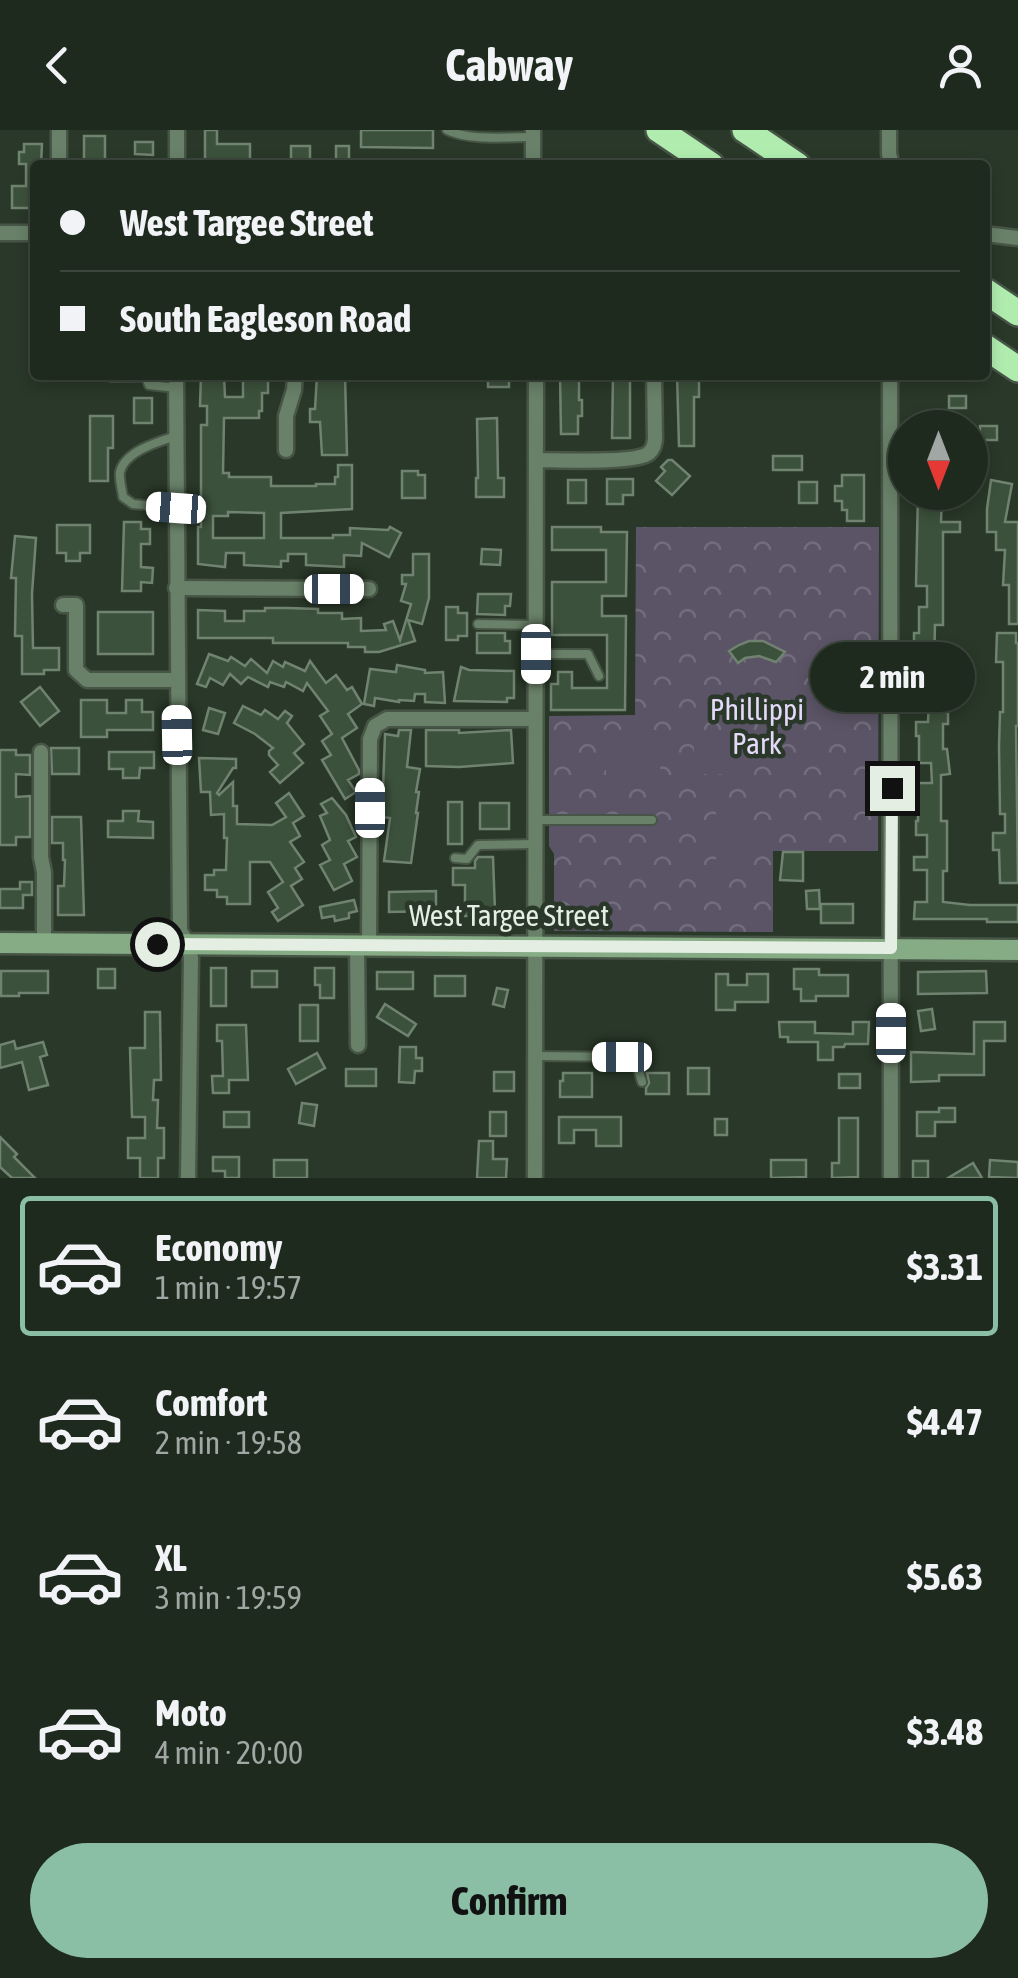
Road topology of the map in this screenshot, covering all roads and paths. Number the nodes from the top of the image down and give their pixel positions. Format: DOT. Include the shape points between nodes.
graph roads {
  1 [pos="59,130"];
  2 [pos="177,130"];
  3 [pos="447,130"];
  4 [pos="659,130"];
  5 [pos="745,130"];
  6 [pos="889,130"];
  7 [pos="533,134"];
  8 [pos="59,160"];
  9 [pos="176,160"];
  10 [pos="533,160"];
  11 [pos="704,160"];
  12 [pos="790,160"];
  13 [pos="891,160"];
  14 [pos="0,233"];
  15 [pos="30,234"];
  16 [pos="990,235"];
  17 [pos="1018,238"];
  18 [pos="990,294"];
  19 [pos="1018,313"];
  20 [pos="990,350"];
  21 [pos="1018,369"];
  22 [pos="147,380"];
  23 [pos="176,380"];
  24 [pos="294,380"];
  25 [pos="536,380"];
  26 [pos="654,380"];
  27 [pos="890,380"];
  28 [pos="176,436"];
  29 [pos="286,450"];
  30 [pos="536,460"];
  31 [pos="176,508"];
  32 [pos="176,588"];
  33 [pos="369,589"];
  34 [pos="63,605"];
  35 [pos="478,624"];
  36 [pos="536,625"];
  37 [pos="536,654"];
  38 [pos="599,676"];
  39 [pos="176,680"];
  40 [pos="536,719"];
  41 [pos="41,752"];
  42 [pos="535,820"];
  43 [pos="652,820"];
  44 [pos="535,844"];
  45 [pos="455,858"];
  46 [pos="0,942"];
  47 [pos="44,943"];
  48 [pos="188,944"];
  49 [pos="363,945"];
  50 [pos="535,946"];
  51 [pos="891,948"];
  52 [pos="1018,950"];
  53 [pos="358,1045"];
  54 [pos="535,1056"];
  55 [pos="642,1082"];
  56 [pos="188,1178"];
  57 [pos="535,1178"];
  58 [pos="891,1178"];
  1 -- 8 [label="street"];
  2 -- 9 [label="street"];
  3 -- 7 [label="lane"];
  4 -- 11 [label="highway"];
  5 -- 12 [label="highway"];
  6 -- 13 [label="street"];
  7 -- 10 [label="street"];
  14 -- 15 [label="street"];
  16 -- 17 [label="street"];
  18 -- 19 [label="highway"];
  20 -- 21 [label="highway"];
  22 -- 23 [label="lane" via="156,388"];
  23 -- 28 [label="street"];
  24 -- 29 [label="street"];
  25 -- 30 [label="street"];
  26 -- 30 [label="street" via="655,439 648,454"];
  27 -- 51 [label="street"];
  28 -- 31 [label="street"];
  28 -- 31 [label="lane" via="126,460 119,475 123,497 132,504"];
  30 -- 36 [label="street"];
  31 -- 32 [label="street"];
  32 -- 33 [label="street"];
  32 -- 39 [label="street"];
  34 -- 39 [label="street" via="76,605 76,670 87,680"];
  35 -- 36 [label="lane"];
  36 -- 37 [label="street"];
  37 -- 38 [label="lane" via="588,654"];
  37 -- 40 [label="street"];
  39 -- 48 [label="street" via="180,930"];
  40 -- 42 [label="street"];
  40 -- 49 [label="street" via="388,718 375,726"];
  41 -- 47 [label="street"];
  42 -- 43 [label="lane"];
  42 -- 44 [label="street"];
  44 -- 45 [label="lane" via="478,845 467,859"];
  44 -- 50 [label="street"];
  46 -- 47 [label="street, West Targee Street"];
  47 -- 48 [label="street, West Targee Street"];
  48 -- 49 [label="street, West Targee Street"];
  48 -- 56 [label="street"];
  49 -- 50 [label="street, West Targee Street"];
  49 -- 53 [label="street"];
  50 -- 51 [label="street, West Targee Street"];
  50 -- 54 [label="street"];
  51 -- 52 [label="street, West Targee Street"];
  51 -- 58 [label="street"];
  54 -- 55 [label="lane" via="631,1059"];
  54 -- 57 [label="street"];
}
